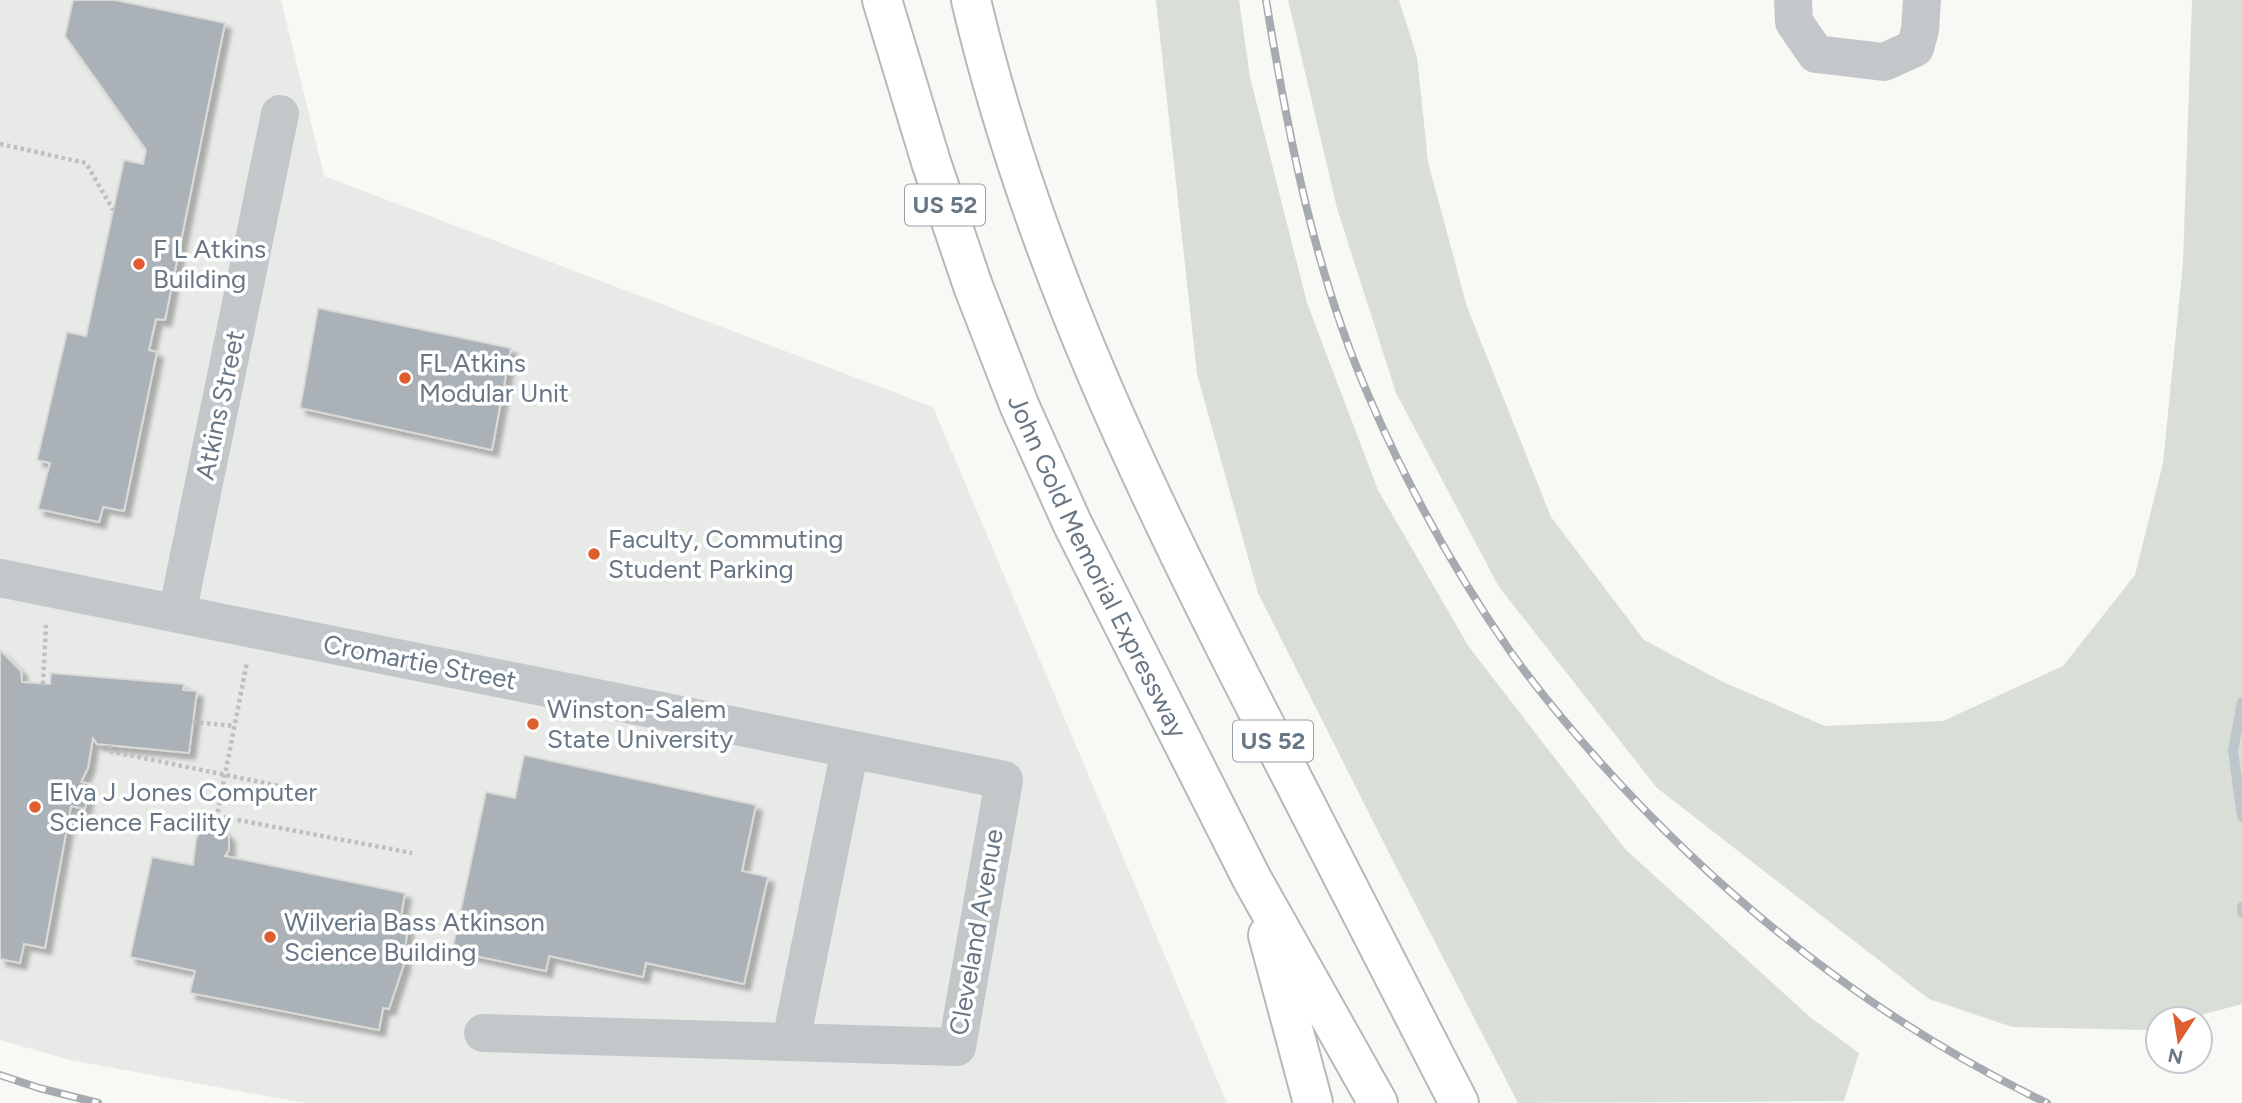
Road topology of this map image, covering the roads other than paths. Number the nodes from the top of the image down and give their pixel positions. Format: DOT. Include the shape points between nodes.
graph roads {
  1 [pos="882,0"];
  2 [pos="971,0"];
  3 [pos="1793,0"];
  4 [pos="1922,0"];
  5 [pos="280,114"];
  6 [pos="0,578"];
  7 [pos="177,614"];
  8 [pos="850,749"];
  9 [pos="1004,780"];
  10 [pos="1252,879"];
  11 [pos="483,1033"];
  12 [pos="791,1041"];
  13 [pos="1313,1103"];
  14 [pos="1378,1103"];
  15 [pos="1459,1103"];
  1 -- 10 [label="highway, John Gold Memorial Expressway / US 52" via="964,261 1020,407 1073,525"];
  2 -- 15 [label="highway, US 52" via="1009,139 1049,259 1096,375 1202,602"];
  3 -- 4 [label="street" via="1794,22 1816,54 1884,62 1915,48"];
  5 -- 7 [label="street, Atkins Street"];
  6 -- 7 [label="street, Cromartie Street"];
  7 -- 8 [label="street, Cromartie Street"];
  8 -- 9 [label="street, Cromartie Street"];
  8 -- 12 [label="street"];
  9 -- 12 [label="street, Cleveland Avenue" via="957,1046"];
  10 -- 13 [label="highway"];
  10 -- 14 [label="highway, John Gold Memorial Expressway / US 52"];
  11 -- 12 [label="street"];
}
